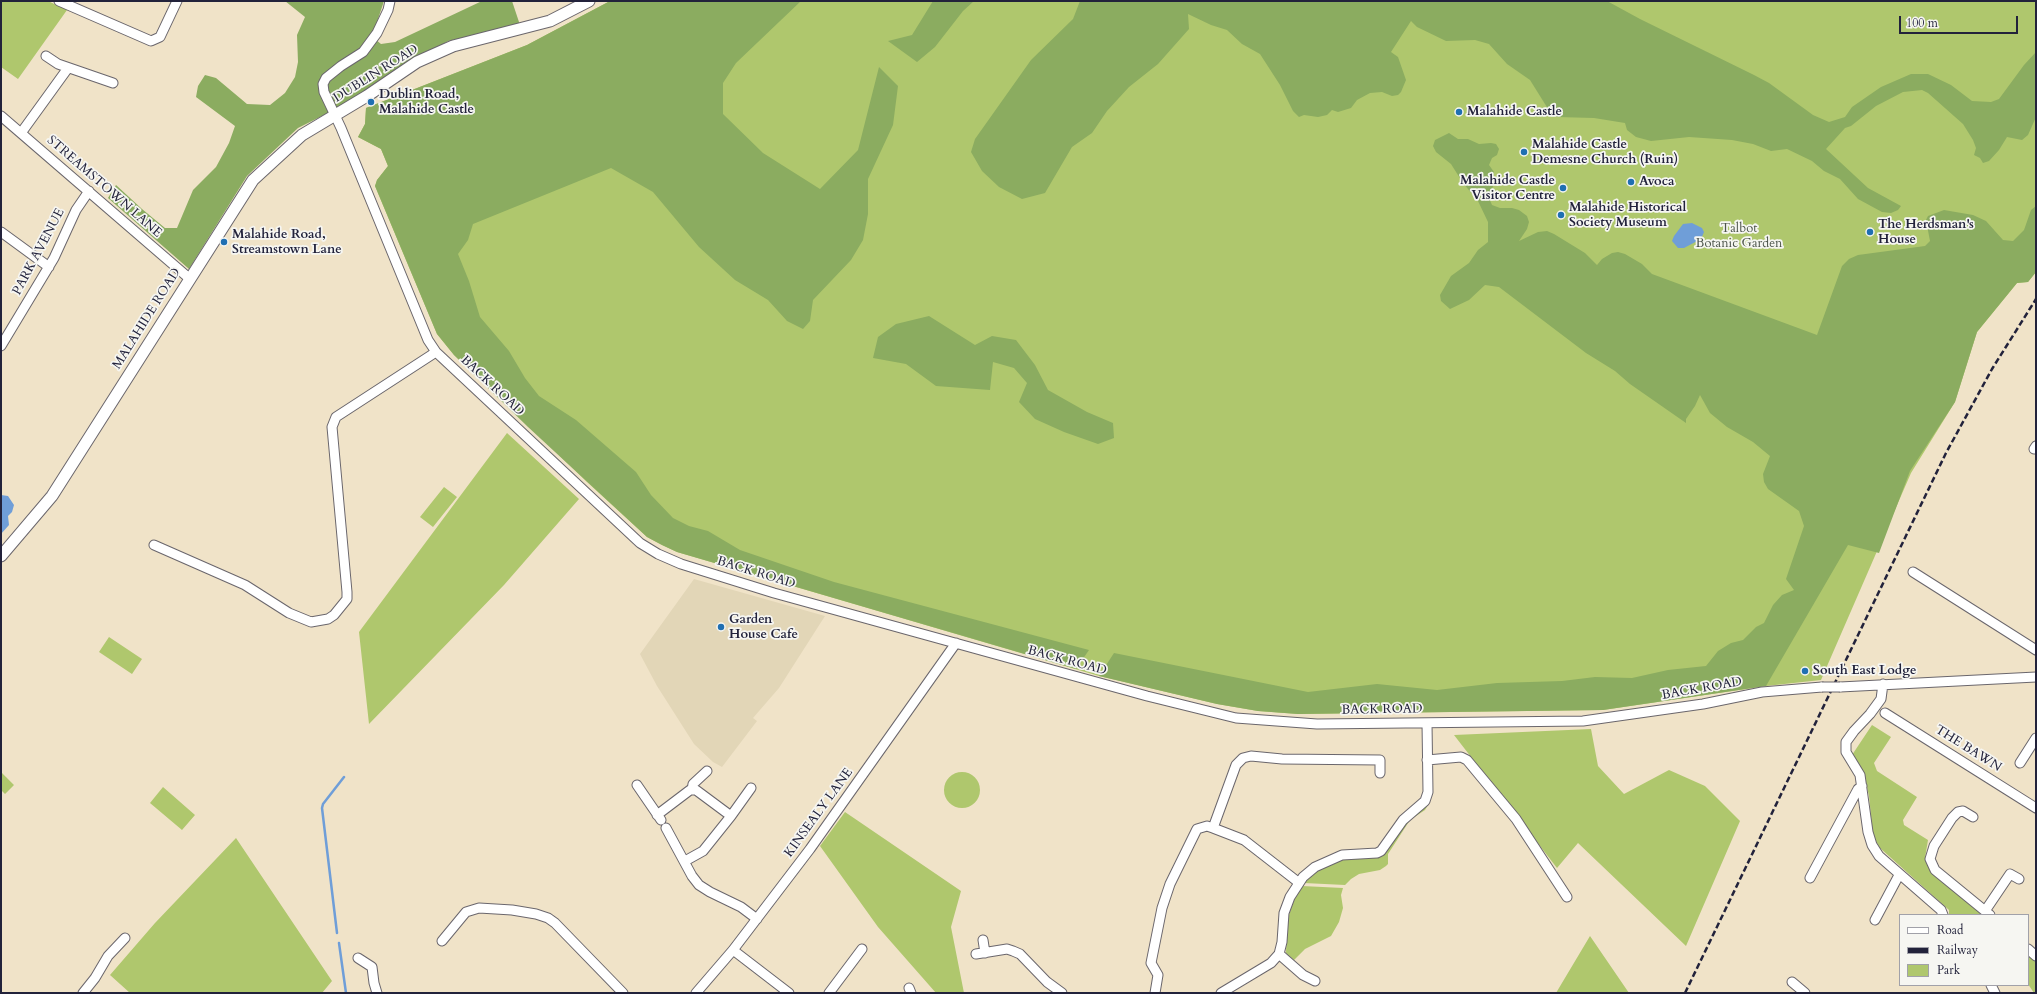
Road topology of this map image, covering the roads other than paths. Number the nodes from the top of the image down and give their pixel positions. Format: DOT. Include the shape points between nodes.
graph roads {
  1 [pos="59,1"];
  2 [pos="177,1"];
  3 [pos="390,1"];
  4 [pos="590,1"];
  5 [pos="46,56"];
  6 [pos="68,68"];
  7 [pos="113,83"];
  8 [pos="1,116"];
  9 [pos="335,116"];
  10 [pos="21,133"];
  11 [pos="89,191"];
  12 [pos="1,232"];
  13 [pos="49,267"];
  14 [pos="190,279"];
  15 [pos="1,346"];
  16 [pos="436,352"];
  17 [pos="154,545"];
  18 [pos="1,556"];
  19 [pos="1913,572"];
  20 [pos="956,643"];
  21 [pos="2036,650"];
  22 [pos="2036,677"];
  23 [pos="1883,684"];
  24 [pos="1886,713"];
  25 [pos="1427,723"];
  26 [pos="2036,738"];
  27 [pos="1427,760"];
  28 [pos="2020,763"];
  29 [pos="707,771"];
  30 [pos="1380,773"];
  31 [pos="637,785"];
  32 [pos="1862,786"];
  33 [pos="751,788"];
  34 [pos="692,790"];
  35 [pos="2036,808"];
  36 [pos="731,816"];
  37 [pos="1973,817"];
  38 [pos="662,821"];
  39 [pos="1213,828"];
  40 [pos="686,861"];
  41 [pos="1899,875"];
  42 [pos="1810,878"];
  43 [pos="2019,879"];
  44 [pos="1298,882"];
  45 [pos="1567,897"];
  46 [pos="1987,913"];
  47 [pos="1943,914"];
  48 [pos="757,919"];
  49 [pos="1875,920"];
  50 [pos="125,938"];
  51 [pos="984,940"];
  52 [pos="442,941"];
  53 [pos="862,949"];
  54 [pos="733,950"];
  55 [pos="1279,954"];
  56 [pos="358,958"];
  57 [pos="1315,981"];
  58 [pos="1792,982"];
  59 [pos="83,993"];
  60 [pos="377,993"];
  61 [pos="623,993"];
  62 [pos="696,993"];
  63 [pos="789,993"];
  64 [pos="829,993"];
  65 [pos="1062,993"];
  66 [pos="1155,993"];
  67 [pos="1221,993"];
  68 [pos="1805,993"];
  1 -- 2 [label="street" via="152,41 160,37"];
  3 -- 9 [label="street, BACK ROAD" via="377,33 363,52 341,66 326,78 323,84"];
  4 -- 9 [label="main road, DUBLIN ROAD" via="550,21 453,46 417,62"];
  5 -- 6 [label="street"];
  6 -- 7 [label="street"];
  6 -- 10 [label="street"];
  8 -- 10 [label="street, STREAMSTOWN LANE"];
  9 -- 14 [label="main road, MALAHIDE ROAD" via="302,135 253,180"];
  9 -- 16 [label="street, BACK ROAD" via="422,328"];
  10 -- 11 [label="street, STREAMSTOWN LANE"];
  11 -- 13 [label="street, PARK AVENUE" via="76,210"];
  11 -- 14 [label="street, STREAMSTOWN LANE"];
  12 -- 13 [label="street"];
  13 -- 15 [label="street, PARK AVENUE"];
  14 -- 18 [label="main road, MALAHIDE ROAD" via="52,496"];
  16 -- 17 [label="street" via="336,417 332,427 347,592 347,599 334,615 328,619 310,622 289,613 245,585"];
  16 -- 20 [label="street, BACK ROAD" via="640,543 658,554 681,564 774,593"];
  19 -- 21 [label="street"];
  20 -- 25 [label="street, BACK ROAD" via="1236,718 1317,724"];
  20 -- 48 [label="street, KINSEALY LANE" via="810,849"];
  22 -- 23 [label="street, BACK ROAD"];
  23 -- 25 [label="street, BACK ROAD, bridge" via="1762,692 1703,704 1583,722"];
  23 -- 32 [label="street" via="1881,699 1846,742 1846,752 1860,775"];
  24 -- 35 [label="street, THE BAWN"];
  25 -- 27 [label="street"];
  26 -- 28 [label="street"];
  27 -- 44 [label="street" via="1427,797 1417,810 1403,820 1385,848 1377,853 1351,854 1329,859"];
  27 -- 45 [label="street" via="1461,757 1467,760 1516,819"];
  29 -- 34 [label="street" via="694,784"];
  30 -- 39 [label="street" via="1380,760 1282,759 1251,756 1243,758 1236,765"];
  31 -- 38 [label="street"];
  32 -- 41 [label="street" via="1872,845 1879,856"];
  32 -- 42 [label="street" via="1858,789"];
  33 -- 36 [label="street"];
  34 -- 36 [label="street" via="696,790"];
  34 -- 38 [label="street"];
  36 -- 40 [label="street" via="703,851"];
  37 -- 46 [label="street" via="1963,811 1958,812 1934,846 1930,859 1935,870"];
  38 -- 40 [label="street"];
  39 -- 44 [label="street" via="1244,840"];
  39 -- 66 [label="street" via="1202,827 1195,832 1168,891 1151,963 1158,976"];
  40 -- 48 [label="street" via="699,885 741,907"];
  41 -- 47 [label="street"];
  41 -- 49 [label="street"];
  43 -- 46 [label="street" via="2010,874"];
  44 -- 55 [label="street" via="1284,913"];
  48 -- 54 [label="street, KINSEALY LANE"];
  50 -- 59 [label="street" via="108,956 96,978"];
  51 -- 65 [label="street" via="981,953 1007,949 1020,954"];
  52 -- 61 [label="street" via="466,912 479,908 512,910 542,916 555,923"];
  53 -- 64 [label="street"];
  54 -- 62 [label="street, KINSEALY LANE"];
  54 -- 63 [label="street"];
  55 -- 57 [label="street" via="1303,975"];
  55 -- 67 [label="street" via="1271,963"];
  56 -- 60 [label="street" via="372,967"];
  58 -- 68 [label="street"];
}
